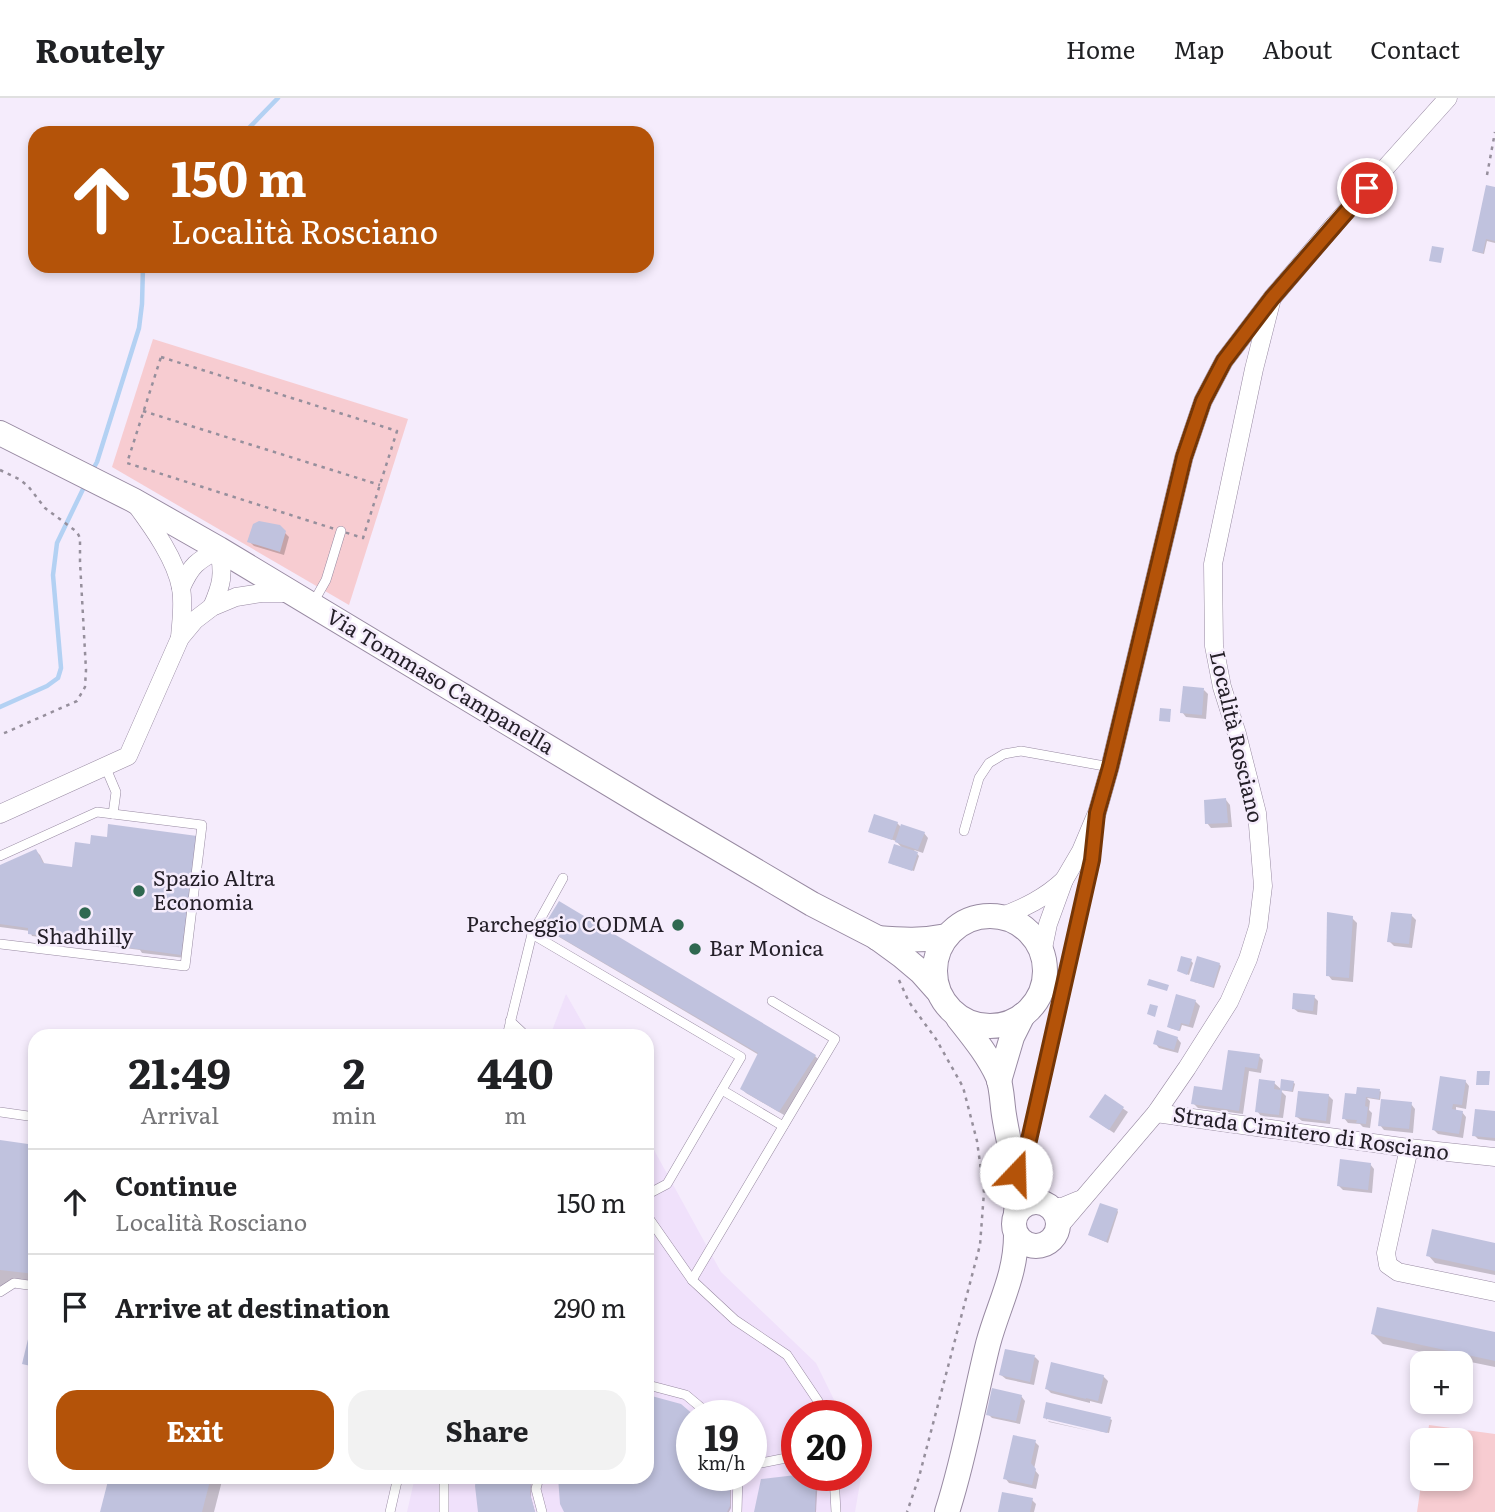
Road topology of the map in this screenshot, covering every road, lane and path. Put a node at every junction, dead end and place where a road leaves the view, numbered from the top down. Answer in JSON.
{"nodes":[{"id":1,"x":1448,"y":98,"type":"edge"},
{"id":2,"x":1495,"y":132,"type":"edge"},
{"id":3,"x":1487,"y":175,"type":"dead end"},
{"id":4,"x":1272,"y":298,"type":"junction"},
{"id":5,"x":143,"y":411,"type":"junction"},
{"id":6,"x":0,"y":433,"type":"edge"},
{"id":7,"x":0,"y":470,"type":"edge"},
{"id":8,"x":380,"y":485,"type":"junction"},
{"id":9,"x":133,"y":500,"type":"junction"},
{"id":10,"x":341,"y":531,"type":"junction"},
{"id":11,"x":219,"y":549,"type":"junction"},
{"id":12,"x":181,"y":588,"type":"junction"},
{"id":13,"x":301,"y":599,"type":"junction"},
{"id":14,"x":212,"y":607,"type":"junction"},
{"id":15,"x":180,"y":638,"type":"junction"},
{"id":16,"x":0,"y":735,"type":"edge"},
{"id":17,"x":105,"y":766,"type":"junction"},
{"id":18,"x":1110,"y":767,"type":"junction"},
{"id":19,"x":1097,"y":813,"type":"junction"},
{"id":20,"x":0,"y":814,"type":"edge"},
{"id":21,"x":113,"y":814,"type":"junction"},
{"id":22,"x":964,"y":831,"type":"dead end"},
{"id":23,"x":0,"y":856,"type":"edge"},
{"id":24,"x":563,"y":878,"type":"dead end"},
{"id":25,"x":1064,"y":880,"type":"junction"},
{"id":26,"x":1000,"y":917,"type":"junction"},
{"id":27,"x":532,"y":934,"type":"junction"},
{"id":28,"x":947,"y":936,"type":"junction"},
{"id":29,"x":876,"y":937,"type":"junction"},
{"id":30,"x":0,"y":944,"type":"edge"},
{"id":31,"x":1042,"y":953,"type":"junction"},
{"id":32,"x":898,"y":970,"type":"dead end"},
{"id":33,"x":937,"y":990,"type":"junction"},
{"id":34,"x":772,"y":1001,"type":"dead end"},
{"id":35,"x":1023,"y":1015,"type":"junction"},
{"id":36,"x":958,"y":1017,"type":"junction"},
{"id":37,"x":510,"y":1021,"type":"junction"},
{"id":38,"x":508,"y":1029,"type":"edge"},
{"id":39,"x":519,"y":1029,"type":"edge"},
{"id":40,"x":999,"y":1081,"type":"junction"},
{"id":41,"x":722,"y":1090,"type":"junction"},
{"id":42,"x":0,"y":1112,"type":"edge"},
{"id":43,"x":1156,"y":1113,"type":"junction"},
{"id":44,"x":28,"y":1115,"type":"edge"},
{"id":45,"x":783,"y":1126,"type":"junction"},
{"id":46,"x":1409,"y":1148,"type":"junction"},
{"id":47,"x":1495,"y":1157,"type":"edge"},
{"id":48,"x":1016,"y":1173,"type":"junction"},
{"id":49,"x":654,"y":1191,"type":"edge"},
{"id":50,"x":1036,"y":1221,"type":"junction"},
{"id":51,"x":654,"y":1225,"type":"edge"},
{"id":52,"x":692,"y":1279,"type":"junction"},
{"id":53,"x":28,"y":1285,"type":"edge"},
{"id":54,"x":0,"y":1292,"type":"edge"},
{"id":55,"x":1495,"y":1292,"type":"edge"},
{"id":56,"x":654,"y":1387,"type":"edge"},
{"id":57,"x":692,"y":1400,"type":"edge"},
{"id":58,"x":817,"y":1400,"type":"edge"},
{"id":59,"x":396,"y":1484,"type":"edge"},
{"id":60,"x":444,"y":1484,"type":"edge"},
{"id":61,"x":537,"y":1484,"type":"edge"},
{"id":62,"x":738,"y":1491,"type":"edge"},
{"id":63,"x":835,"y":1491,"type":"edge"},
{"id":64,"x":390,"y":1512,"type":"edge"},
{"id":65,"x":444,"y":1512,"type":"edge"},
{"id":66,"x":542,"y":1512,"type":"edge"},
{"id":67,"x":737,"y":1512,"type":"edge"},
{"id":68,"x":836,"y":1512,"type":"edge"},
{"id":69,"x":907,"y":1512,"type":"edge"},
{"id":70,"x":947,"y":1512,"type":"edge"}],
"edges":[{"from":1,"to":4,"type":"street","name":"Località Rosciano"},
{"from":2,"to":3,"type":"path"},
{"from":4,"to":18,"type":"street","name":"Località Rosciano"},
{"from":4,"to":43,"type":"street","name":"Località Rosciano"},
{"from":5,"to":8,"type":"path"},
{"from":5,"to":8,"type":"path"},
{"from":5,"to":10,"type":"path"},
{"from":6,"to":9,"type":"main road","name":"Via Tommaso Campanella"},
{"from":7,"to":16,"type":"path"},
{"from":8,"to":10,"type":"path"},
{"from":9,"to":11,"type":"main road","name":"Via Tommaso Campanella"},
{"from":9,"to":12,"type":"street"},
{"from":10,"to":13,"type":"lane"},
{"from":11,"to":12,"type":"street"},
{"from":11,"to":13,"type":"main road","name":"Via Tommaso Campanella"},
{"from":11,"to":14,"type":"street"},
{"from":12,"to":15,"type":"street"},
{"from":13,"to":14,"type":"street"},
{"from":13,"to":29,"type":"main road","name":"Via Tommaso Campanella"},
{"from":14,"to":15,"type":"street"},
{"from":15,"to":17,"type":"street"},
{"from":17,"to":20,"type":"street"},
{"from":17,"to":21,"type":"lane"},
{"from":18,"to":19,"type":"street","name":"Località Rosciano"},
{"from":18,"to":22,"type":"lane"},
{"from":19,"to":25,"type":"street","name":"Località Rosciano"},
{"from":19,"to":48,"type":"lane"},
{"from":21,"to":23,"type":"lane"},
{"from":21,"to":30,"type":"lane"},
{"from":24,"to":27,"type":"lane"},
{"from":25,"to":26,"type":"street","name":"Località Rosciano"},
{"from":25,"to":31,"type":"street","name":"Località Rosciano"},
{"from":26,"to":28,"type":"main road"},
{"from":26,"to":31,"type":"main road"},
{"from":27,"to":37,"type":"lane"},
{"from":27,"to":41,"type":"lane"},
{"from":28,"to":29,"type":"main road","name":"Via Tommaso Campanella"},
{"from":28,"to":33,"type":"main road"},
{"from":29,"to":33,"type":"main road","name":"Via Tommaso Campanella"},
{"from":31,"to":35,"type":"main road"},
{"from":32,"to":69,"type":"path"},
{"from":33,"to":36,"type":"main road"},
{"from":34,"to":45,"type":"lane"},
{"from":35,"to":36,"type":"main road"},
{"from":35,"to":40,"type":"main road"},
{"from":36,"to":40,"type":"main road"},
{"from":37,"to":38,"type":"lane"},
{"from":37,"to":39,"type":"lane"},
{"from":40,"to":48,"type":"main road"},
{"from":41,"to":45,"type":"lane"},
{"from":41,"to":49,"type":"lane"},
{"from":42,"to":44,"type":"lane"},
{"from":43,"to":46,"type":"street","name":"Strada Cimitero di Rosciano"},
{"from":43,"to":50,"type":"street","name":"Strada Cimitero di Rosciano"},
{"from":45,"to":52,"type":"lane"},
{"from":46,"to":47,"type":"street","name":"Strada Cimitero di Rosciano"},
{"from":46,"to":55,"type":"street"},
{"from":48,"to":50,"type":"main road"},
{"from":50,"to":70,"type":"main road"},
{"from":51,"to":52,"type":"lane"},
{"from":52,"to":58,"type":"lane"},
{"from":53,"to":54,"type":"lane"},
{"from":56,"to":57,"type":"lane"},
{"from":59,"to":64,"type":"lane"},
{"from":60,"to":65,"type":"lane"},
{"from":61,"to":66,"type":"lane"},
{"from":62,"to":67,"type":"lane"},
{"from":63,"to":68,"type":"lane"}]}
